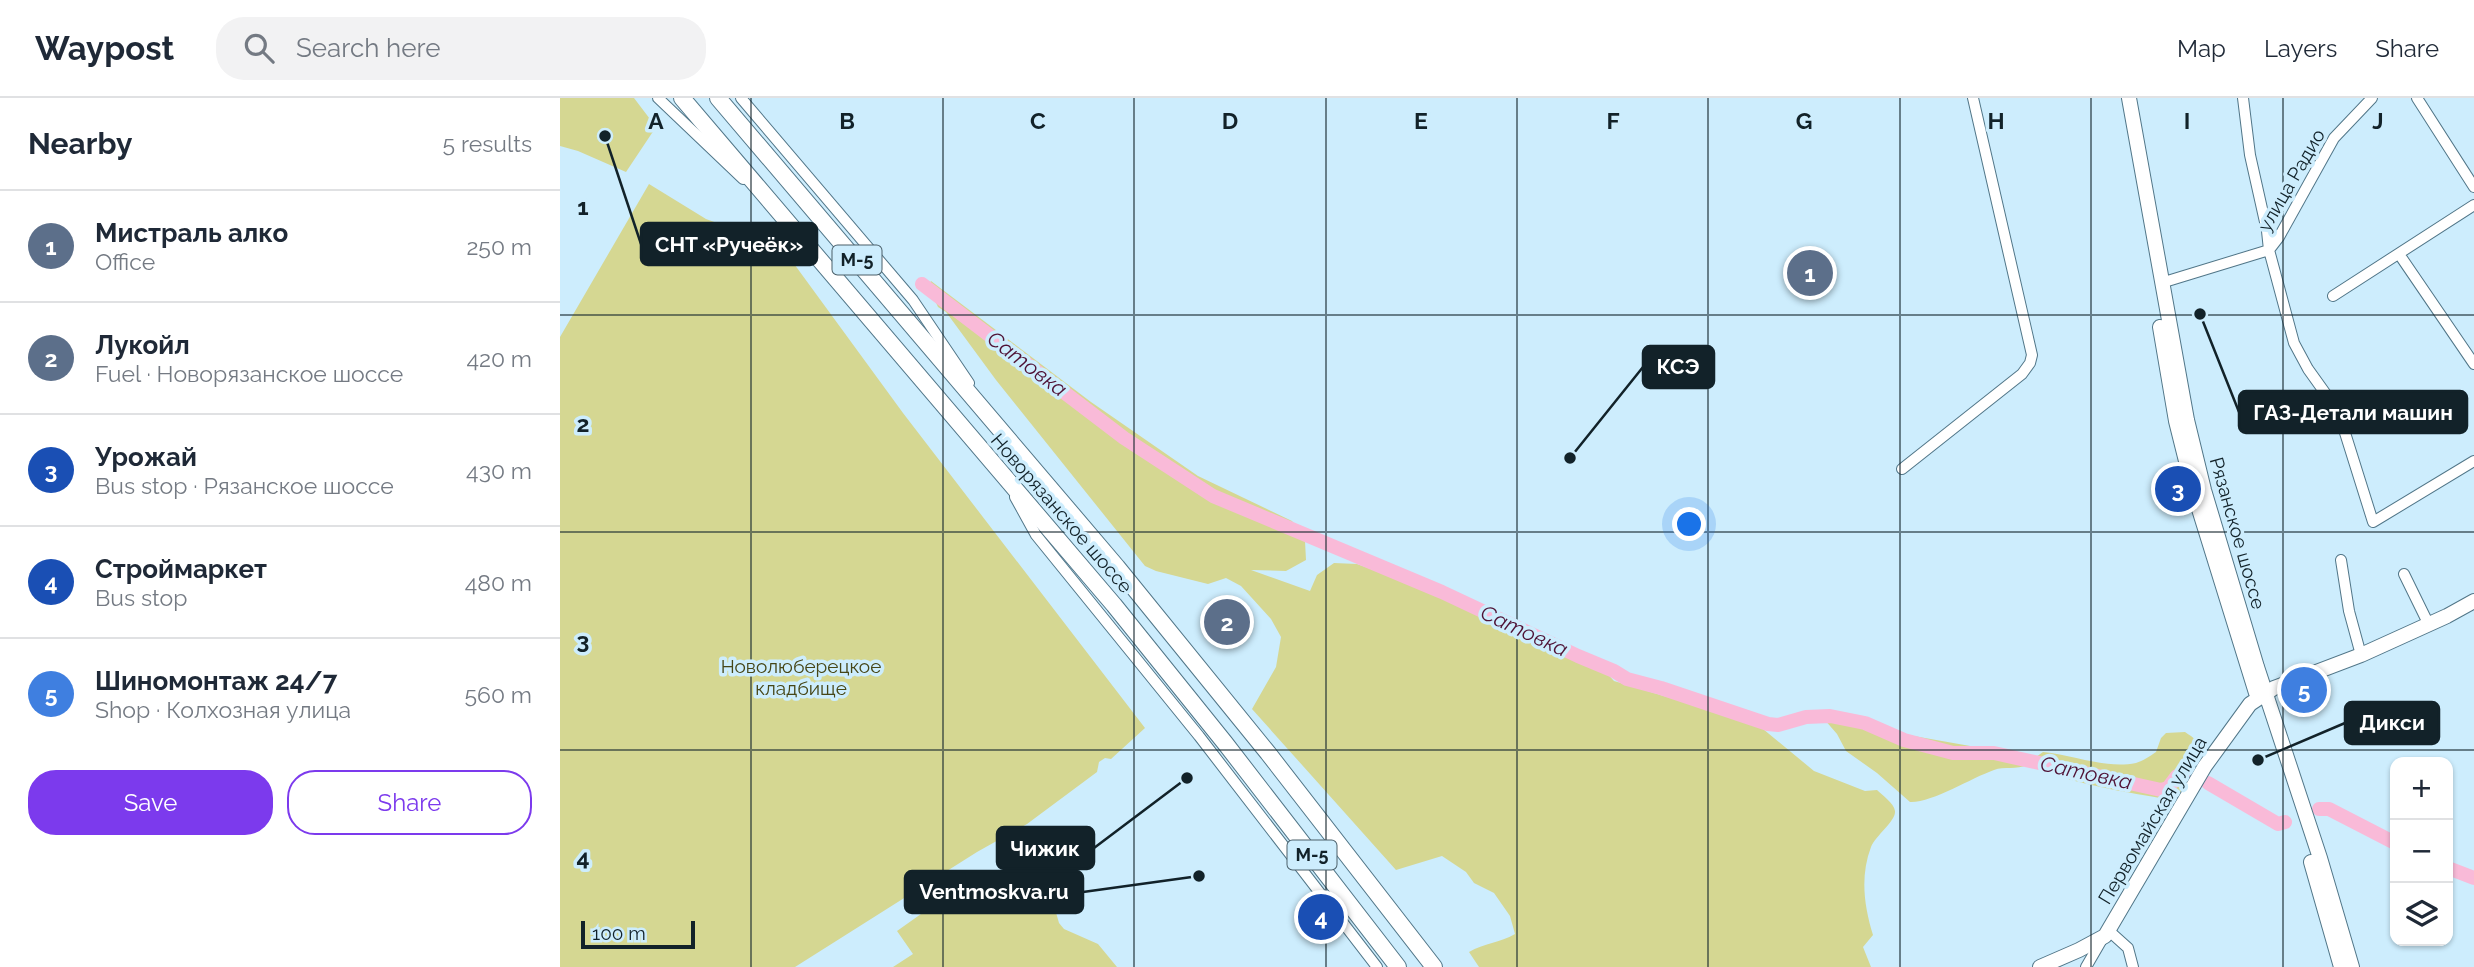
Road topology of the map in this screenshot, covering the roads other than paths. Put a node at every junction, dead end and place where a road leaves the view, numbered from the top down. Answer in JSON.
{"nodes":[{"id":1,"x":657,"y":98,"type":"edge"},
{"id":2,"x":682,"y":98,"type":"edge"},
{"id":3,"x":718,"y":98,"type":"edge"},
{"id":4,"x":741,"y":98,"type":"edge"},
{"id":5,"x":1973,"y":98,"type":"edge"},
{"id":6,"x":2120,"y":98,"type":"edge"},
{"id":7,"x":2129,"y":98,"type":"edge"},
{"id":8,"x":2243,"y":98,"type":"edge"},
{"id":9,"x":2372,"y":98,"type":"edge"},
{"id":10,"x":2417,"y":98,"type":"edge"},
{"id":11,"x":2474,"y":187,"type":"edge"},
{"id":12,"x":2474,"y":205,"type":"edge"},
{"id":13,"x":783,"y":217,"type":"junction"},
{"id":14,"x":2269,"y":250,"type":"junction"},
{"id":15,"x":2399,"y":254,"type":"junction"},
{"id":16,"x":2161,"y":283,"type":"junction"},
{"id":17,"x":2333,"y":296,"type":"dead end"},
{"id":18,"x":2474,"y":364,"type":"edge"},
{"id":19,"x":996,"y":423,"type":"junction"},
{"id":20,"x":2474,"y":461,"type":"edge"},
{"id":21,"x":1902,"y":469,"type":"dead end"},
{"id":22,"x":1005,"y":480,"type":"junction"},
{"id":23,"x":2341,"y":560,"type":"dead end"},
{"id":24,"x":2404,"y":574,"type":"dead end"},
{"id":25,"x":2474,"y":601,"type":"edge"},
{"id":26,"x":2429,"y":625,"type":"junction"},
{"id":27,"x":2361,"y":655,"type":"junction"},
{"id":28,"x":2262,"y":695,"type":"junction"},
{"id":29,"x":2106,"y":933,"type":"junction"},
{"id":30,"x":1377,"y":967,"type":"edge"},
{"id":31,"x":1398,"y":967,"type":"edge"},
{"id":32,"x":1434,"y":967,"type":"edge"},
{"id":33,"x":2040,"y":967,"type":"edge"},
{"id":34,"x":2086,"y":967,"type":"edge"},
{"id":35,"x":2133,"y":967,"type":"edge"},
{"id":36,"x":2341,"y":967,"type":"edge"},
{"id":37,"x":2352,"y":967,"type":"edge"}],
"edges":[{"from":1,"to":13,"type":"street"},
{"from":2,"to":13,"type":"highway","name":"Новорязанское шоссе","number":"М-5"},
{"from":3,"to":19,"type":"highway","name":"Новорязанское шоссе","number":"М-5"},
{"from":4,"to":19,"type":"street"},
{"from":5,"to":21,"type":"street"},
{"from":6,"to":28,"type":"main road","name":"Рязанское шоссе"},
{"from":7,"to":16,"type":"main road","name":"Рязанское шоссе"},
{"from":8,"to":14,"type":"street"},
{"from":9,"to":14,"type":"street","name":"улица Радио"},
{"from":10,"to":11,"type":"street"},
{"from":12,"to":15,"type":"street"},
{"from":13,"to":22,"type":"highway","name":"Новорязанское шоссе","number":"М-5"},
{"from":14,"to":16,"type":"street"},
{"from":14,"to":20,"type":"street"},
{"from":15,"to":17,"type":"street"},
{"from":15,"to":18,"type":"street"},
{"from":16,"to":28,"type":"main road","name":"Рязанское шоссе"},
{"from":19,"to":32,"type":"highway","name":"Новорязанское шоссе","number":"М-5"},
{"from":22,"to":30,"type":"street"},
{"from":22,"to":31,"type":"highway","name":"Новорязанское шоссе","number":"М-5"},
{"from":23,"to":27,"type":"street"},
{"from":24,"to":26,"type":"street"},
{"from":25,"to":26,"type":"main road"},
{"from":26,"to":27,"type":"main road"},
{"from":27,"to":28,"type":"main road"},
{"from":28,"to":29,"type":"main road","name":"Первомайская улица"},
{"from":28,"to":36,"type":"main road","name":"Рязанское шоссе"},
{"from":28,"to":37,"type":"main road","name":"Рязанское шоссе"},
{"from":29,"to":33,"type":"main road"},
{"from":29,"to":34,"type":"street","name":"Первомайская улица"},
{"from":29,"to":35,"type":"street"}]}
